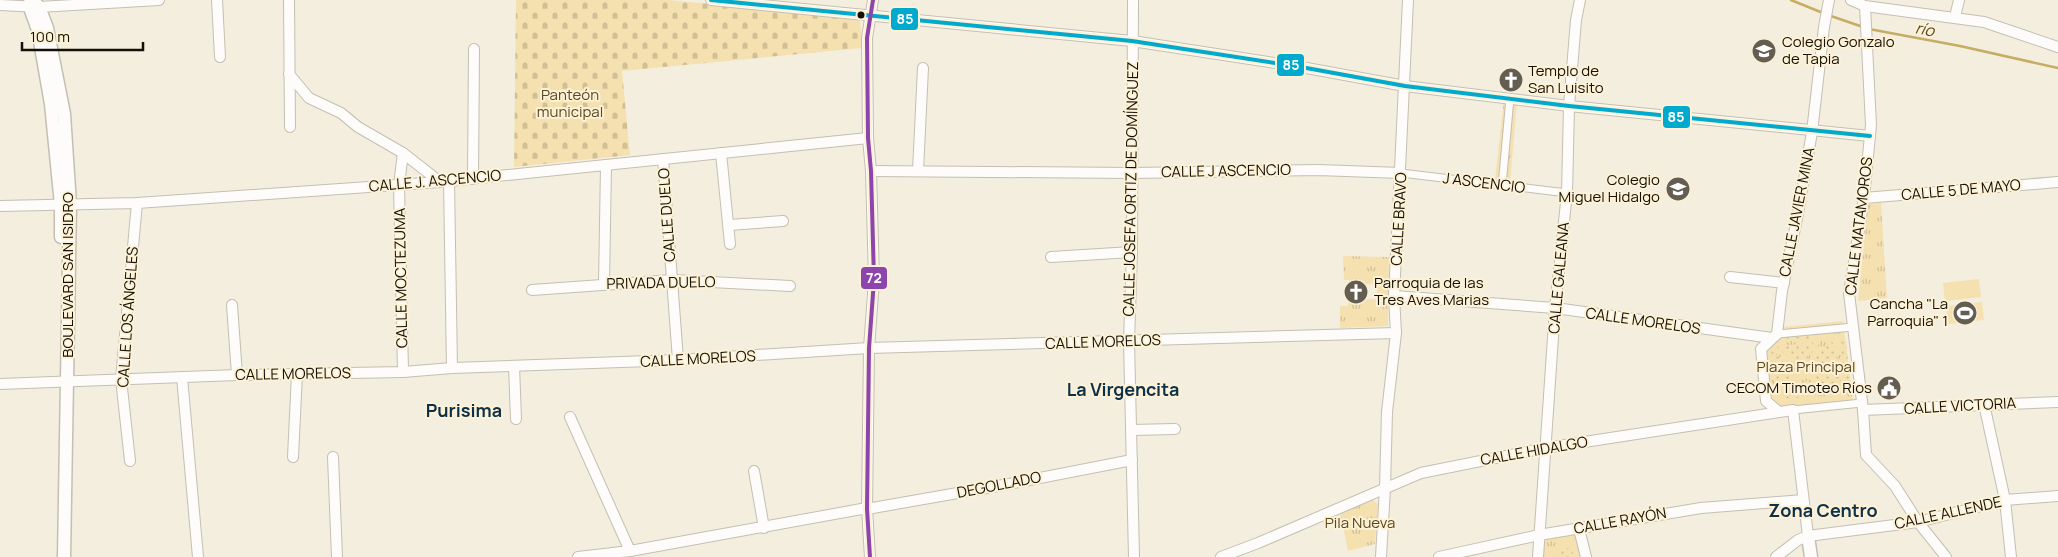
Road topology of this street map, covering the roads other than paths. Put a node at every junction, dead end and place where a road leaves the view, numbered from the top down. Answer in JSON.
{"nodes":[{"id":1,"x":141,"y":0,"type":"edge"},
{"id":2,"x":159,"y":0,"type":"edge"},
{"id":3,"x":217,"y":0,"type":"edge"},
{"id":4,"x":289,"y":0,"type":"edge"},
{"id":5,"x":711,"y":0,"type":"edge"},
{"id":6,"x":873,"y":0,"type":"edge"},
{"id":7,"x":1133,"y":0,"type":"edge"},
{"id":8,"x":1408,"y":0,"type":"edge"},
{"id":9,"x":1580,"y":0,"type":"edge"},
{"id":10,"x":1851,"y":0,"type":"edge"},
{"id":11,"x":1959,"y":0,"type":"edge"},
{"id":12,"x":730,"y":1,"type":"edge"},
{"id":13,"x":1828,"y":2,"type":"edge"},
{"id":14,"x":33,"y":3,"type":"edge"},
{"id":15,"x":0,"y":5,"type":"edge"},
{"id":16,"x":1866,"y":11,"type":"junction"},
{"id":17,"x":869,"y":16,"type":"junction"},
{"id":18,"x":1955,"y":17,"type":"junction"},
{"id":19,"x":1132,"y":41,"type":"junction"},
{"id":20,"x":2058,"y":47,"type":"edge"},
{"id":21,"x":474,"y":49,"type":"dead end"},
{"id":22,"x":220,"y":57,"type":"dead end"},
{"id":23,"x":923,"y":68,"type":"dead end"},
{"id":24,"x":288,"y":74,"type":"junction"},
{"id":25,"x":1405,"y":86,"type":"junction"},
{"id":26,"x":1510,"y":98,"type":"junction"},
{"id":27,"x":1569,"y":106,"type":"junction"},
{"id":28,"x":290,"y":127,"type":"dead end"},
{"id":29,"x":1812,"y":132,"type":"junction"},
{"id":30,"x":1870,"y":136,"type":"junction"},
{"id":31,"x":868,"y":138,"type":"junction"},
{"id":32,"x":403,"y":153,"type":"junction"},
{"id":33,"x":722,"y":153,"type":"junction"},
{"id":34,"x":664,"y":159,"type":"junction"},
{"id":35,"x":606,"y":165,"type":"junction"},
{"id":36,"x":871,"y":171,"type":"junction"},
{"id":37,"x":918,"y":171,"type":"junction"},
{"id":38,"x":1132,"y":173,"type":"junction"},
{"id":39,"x":1401,"y":174,"type":"junction"},
{"id":40,"x":473,"y":179,"type":"junction"},
{"id":41,"x":444,"y":182,"type":"junction"},
{"id":42,"x":2058,"y":182,"type":"edge"},
{"id":43,"x":399,"y":184,"type":"junction"},
{"id":44,"x":1502,"y":186,"type":"junction"},
{"id":45,"x":1567,"y":192,"type":"junction"},
{"id":46,"x":1864,"y":198,"type":"junction"},
{"id":47,"x":136,"y":203,"type":"junction"},
{"id":48,"x":66,"y":204,"type":"junction"},
{"id":49,"x":0,"y":206,"type":"edge"},
{"id":50,"x":782,"y":222,"type":"dead end"},
{"id":51,"x":729,"y":225,"type":"junction"},
{"id":52,"x":730,"y":244,"type":"dead end"},
{"id":53,"x":1132,"y":252,"type":"junction"},
{"id":54,"x":1051,"y":257,"type":"dead end"},
{"id":55,"x":1730,"y":277,"type":"dead end"},
{"id":56,"x":672,"y":280,"type":"junction"},
{"id":57,"x":1784,"y":283,"type":"junction"},
{"id":58,"x":604,"y":284,"type":"junction"},
{"id":59,"x":790,"y":286,"type":"dead end"},
{"id":60,"x":532,"y":290,"type":"dead end"},
{"id":61,"x":1394,"y":296,"type":"junction"},
{"id":62,"x":232,"y":305,"type":"dead end"},
{"id":63,"x":1556,"y":308,"type":"junction"},
{"id":64,"x":1853,"y":327,"type":"junction"},
{"id":65,"x":1396,"y":333,"type":"junction"},
{"id":66,"x":1774,"y":336,"type":"junction"},
{"id":67,"x":1130,"y":341,"type":"junction"},
{"id":68,"x":869,"y":348,"type":"junction"},
{"id":69,"x":678,"y":360,"type":"junction"},
{"id":70,"x":514,"y":366,"type":"junction"},
{"id":71,"x":452,"y":368,"type":"junction"},
{"id":72,"x":403,"y":372,"type":"junction"},
{"id":73,"x":297,"y":374,"type":"junction"},
{"id":74,"x":237,"y":375,"type":"junction"},
{"id":75,"x":182,"y":377,"type":"junction"},
{"id":76,"x":121,"y":380,"type":"junction"},
{"id":77,"x":64,"y":382,"type":"junction"},
{"id":78,"x":0,"y":384,"type":"edge"},
{"id":79,"x":2058,"y":402,"type":"edge"},
{"id":80,"x":1984,"y":404,"type":"junction"},
{"id":81,"x":1862,"y":407,"type":"junction"},
{"id":82,"x":1793,"y":410,"type":"junction"},
{"id":83,"x":1779,"y":412,"type":"junction"},
{"id":84,"x":516,"y":418,"type":"dead end"},
{"id":85,"x":570,"y":418,"type":"dead end"},
{"id":86,"x":1175,"y":429,"type":"dead end"},
{"id":87,"x":1131,"y":430,"type":"junction"},
{"id":88,"x":1545,"y":448,"type":"junction"},
{"id":89,"x":293,"y":457,"type":"dead end"},
{"id":90,"x":333,"y":457,"type":"dead end"},
{"id":91,"x":130,"y":460,"type":"dead end"},
{"id":92,"x":1132,"y":460,"type":"junction"},
{"id":93,"x":754,"y":471,"type":"dead end"},
{"id":94,"x":1385,"y":488,"type":"junction"},
{"id":95,"x":2058,"y":496,"type":"edge"},
{"id":96,"x":1804,"y":500,"type":"junction"},
{"id":97,"x":2005,"y":500,"type":"junction"},
{"id":98,"x":63,"y":506,"type":"junction"},
{"id":99,"x":867,"y":508,"type":"junction"},
{"id":100,"x":1918,"y":522,"type":"junction"},
{"id":101,"x":764,"y":528,"type":"junction"},
{"id":102,"x":1579,"y":528,"type":"junction"},
{"id":103,"x":1540,"y":535,"type":"junction"},
{"id":104,"x":1808,"y":536,"type":"junction"},
{"id":105,"x":630,"y":551,"type":"junction"},
{"id":106,"x":58,"y":557,"type":"edge"},
{"id":107,"x":64,"y":557,"type":"edge"},
{"id":108,"x":198,"y":557,"type":"edge"},
{"id":109,"x":337,"y":557,"type":"edge"},
{"id":110,"x":579,"y":557,"type":"edge"},
{"id":111,"x":870,"y":557,"type":"edge"},
{"id":112,"x":1134,"y":557,"type":"edge"},
{"id":113,"x":1221,"y":557,"type":"edge"},
{"id":114,"x":1381,"y":557,"type":"edge"},
{"id":115,"x":1439,"y":557,"type":"edge"},
{"id":116,"x":1538,"y":557,"type":"edge"},
{"id":117,"x":1586,"y":557,"type":"edge"},
{"id":118,"x":1776,"y":557,"type":"edge"},
{"id":119,"x":1811,"y":557,"type":"edge"},
{"id":120,"x":1946,"y":557,"type":"edge"},
{"id":121,"x":2011,"y":557,"type":"edge"}],
"edges":[{"from":1,"to":2,"type":"street"},
{"from":1,"to":14,"type":"street"},
{"from":3,"to":22,"type":"street"},
{"from":4,"to":24,"type":"street"},
{"from":5,"to":12,"type":"street"},
{"from":6,"to":17,"type":"street"},
{"from":7,"to":19,"type":"street","name":"CALLE JOSEFA ORTIZ DE DOMÍNGUEZ"},
{"from":8,"to":25,"type":"street","name":"CALLE BRAVO"},
{"from":9,"to":27,"type":"street","name":"CALLE GALEANA"},
{"from":10,"to":16,"type":"street"},
{"from":11,"to":18,"type":"street"},
{"from":12,"to":17,"type":"street"},
{"from":13,"to":29,"type":"street","name":"CALLE JAVIER MINA"},
{"from":14,"to":15,"type":"street"},
{"from":14,"to":48,"type":"street","name":"BOULEVARD SAN ISIDRO"},
{"from":16,"to":18,"type":"street"},
{"from":16,"to":30,"type":"street","name":"CALLE MATAMOROS"},
{"from":17,"to":19,"type":"street"},
{"from":17,"to":31,"type":"street"},
{"from":18,"to":20,"type":"street"},
{"from":19,"to":25,"type":"street"},
{"from":19,"to":38,"type":"street","name":"CALLE JOSEFA ORTIZ DE DOMÍNGUEZ"},
{"from":21,"to":40,"type":"street"},
{"from":23,"to":37,"type":"street"},
{"from":24,"to":28,"type":"street"},
{"from":24,"to":32,"type":"street"},
{"from":25,"to":26,"type":"street"},
{"from":25,"to":39,"type":"street","name":"CALLE BRAVO"},
{"from":26,"to":27,"type":"street"},
{"from":26,"to":44,"type":"street"},
{"from":27,"to":29,"type":"street"},
{"from":27,"to":45,"type":"street","name":"CALLE GALEANA"},
{"from":29,"to":30,"type":"street"},
{"from":29,"to":57,"type":"street","name":"CALLE JAVIER MINA"},
{"from":30,"to":46,"type":"street","name":"CALLE MATAMOROS"},
{"from":31,"to":33,"type":"street","name":"CALLE J. ASCENCIO"},
{"from":31,"to":36,"type":"street"},
{"from":32,"to":41,"type":"street"},
{"from":32,"to":43,"type":"street","name":"CALLE MOCTEZUMA"},
{"from":33,"to":34,"type":"street","name":"CALLE J. ASCENCIO"},
{"from":33,"to":51,"type":"street"},
{"from":34,"to":35,"type":"street","name":"CALLE J. ASCENCIO"},
{"from":34,"to":56,"type":"street","name":"CALLE DUELO"},
{"from":35,"to":40,"type":"street","name":"CALLE J. ASCENCIO"},
{"from":35,"to":58,"type":"street"},
{"from":36,"to":37,"type":"street","name":"CALLE J ASCENCIO"},
{"from":36,"to":68,"type":"street"},
{"from":37,"to":38,"type":"street","name":"CALLE J ASCENCIO"},
{"from":38,"to":39,"type":"street","name":"CALLE J ASCENCIO"},
{"from":38,"to":53,"type":"street","name":"CALLE JOSEFA ORTIZ DE DOMÍNGUEZ"},
{"from":39,"to":44,"type":"street","name":"J ASCENCIO"},
{"from":39,"to":61,"type":"street","name":"CALLE BRAVO"},
{"from":40,"to":41,"type":"street","name":"CALLE J. ASCENCIO"},
{"from":41,"to":43,"type":"street","name":"CALLE J. ASCENCIO"},
{"from":41,"to":71,"type":"street"},
{"from":42,"to":46,"type":"street","name":"CALLE 5 DE MAYO"},
{"from":43,"to":47,"type":"street","name":"CALLE J. ASCENCIO"},
{"from":43,"to":72,"type":"street","name":"CALLE MOCTEZUMA"},
{"from":44,"to":45,"type":"street","name":"J ASCENCIO"},
{"from":45,"to":63,"type":"street","name":"CALLE GALEANA"},
{"from":46,"to":64,"type":"street","name":"CALLE MATAMOROS"},
{"from":47,"to":48,"type":"street","name":"CALLE J. ASCENCIO"},
{"from":47,"to":76,"type":"street","name":"CALLE LOS ÁNGELES"},
{"from":48,"to":49,"type":"street","name":"CALLE J. ASCENCIO"},
{"from":48,"to":77,"type":"street","name":"BOULEVARD SAN ISIDRO"},
{"from":50,"to":51,"type":"street"},
{"from":51,"to":52,"type":"street"},
{"from":53,"to":54,"type":"street"},
{"from":53,"to":67,"type":"street","name":"CALLE JOSEFA ORTIZ DE DOMÍNGUEZ"},
{"from":55,"to":57,"type":"street"},
{"from":56,"to":58,"type":"street","name":"PRIVADA DUELO"},
{"from":56,"to":59,"type":"street","name":"PRIVADA DUELO"},
{"from":56,"to":69,"type":"street","name":"CALLE DUELO"},
{"from":57,"to":66,"type":"street","name":"CALLE JAVIER MINA"},
{"from":58,"to":60,"type":"street","name":"PRIVADA DUELO"},
{"from":61,"to":63,"type":"street","name":"CALLE MORELOS"},
{"from":61,"to":65,"type":"street","name":"CALLE BRAVO"},
{"from":62,"to":74,"type":"street"},
{"from":63,"to":66,"type":"street","name":"CALLE MORELOS"},
{"from":63,"to":88,"type":"street","name":"CALLE GALEANA"},
{"from":64,"to":66,"type":"street"},
{"from":64,"to":81,"type":"street","name":"CALLE MATAMOROS"},
{"from":65,"to":67,"type":"street","name":"CALLE MORELOS"},
{"from":65,"to":94,"type":"street","name":"CALLE BRAVO"},
{"from":66,"to":83,"type":"street","name":"CALLE JAVIER MINA"},
{"from":67,"to":68,"type":"street","name":"CALLE MORELOS"},
{"from":67,"to":87,"type":"street","name":"CALLE JOSEFA ORTIZ DE DOMÍNGUEZ"},
{"from":68,"to":69,"type":"street","name":"CALLE MORELOS"},
{"from":68,"to":99,"type":"street"},
{"from":69,"to":70,"type":"street","name":"CALLE MORELOS"},
{"from":70,"to":71,"type":"street","name":"CALLE MORELOS"},
{"from":70,"to":84,"type":"street"},
{"from":71,"to":72,"type":"street","name":"CALLE MORELOS"},
{"from":72,"to":73,"type":"street","name":"CALLE MORELOS"},
{"from":73,"to":74,"type":"street","name":"CALLE MORELOS"},
{"from":73,"to":89,"type":"street"},
{"from":74,"to":75,"type":"street","name":"CALLE MORELOS"},
{"from":75,"to":76,"type":"street","name":"CALLE MORELOS"},
{"from":75,"to":108,"type":"street"},
{"from":76,"to":77,"type":"street","name":"CALLE MORELOS"},
{"from":76,"to":91,"type":"street","name":"CALLE LOS ÁNGELES"},
{"from":77,"to":78,"type":"street","name":"CALLE MORELOS"},
{"from":77,"to":98,"type":"street","name":"BOULEVARD SAN ISIDRO"},
{"from":79,"to":80,"type":"street","name":"CALLE VICTORIA"},
{"from":80,"to":81,"type":"street","name":"CALLE VICTORIA"},
{"from":80,"to":97,"type":"street"},
{"from":81,"to":82,"type":"street","name":"CALLE HIDALGO"},
{"from":81,"to":100,"type":"street","name":"CALLE MATAMOROS"},
{"from":82,"to":83,"type":"street","name":"CALLE HIDALGO"},
{"from":82,"to":96,"type":"street"},
{"from":83,"to":88,"type":"street","name":"CALLE HIDALGO"},
{"from":85,"to":105,"type":"street"},
{"from":86,"to":87,"type":"street"},
{"from":87,"to":92,"type":"street","name":"CALLE JOSEFA ORTIZ DE DOMÍNGUEZ"},
{"from":88,"to":94,"type":"street","name":"CALLE HIDALGO"},
{"from":88,"to":103,"type":"street","name":"CALLE GALEANA"},
{"from":90,"to":109,"type":"street"},
{"from":92,"to":99,"type":"street","name":"DEGOLLADO"},
{"from":92,"to":112,"type":"street","name":"CALLE JOSEFA ORTIZ DE DOMÍNGUEZ"},
{"from":93,"to":101,"type":"street"},
{"from":94,"to":113,"type":"street","name":"CALLE HIDALGO"},
{"from":94,"to":114,"type":"street","name":"CALLE BRAVO"},
{"from":95,"to":97,"type":"street","name":"CALLE ALLENDE"},
{"from":96,"to":102,"type":"street","name":"CALLE RAYÓN"},
{"from":96,"to":104,"type":"street"},
{"from":97,"to":100,"type":"street","name":"CALLE ALLENDE"},
{"from":97,"to":121,"type":"street"},
{"from":98,"to":106,"type":"street","name":"BOULEVARD SAN ISIDRO"},
{"from":98,"to":107,"type":"street","name":"BOULEVARD SAN ISIDRO"},
{"from":99,"to":101,"type":"street","name":"DEGOLLADO"},
{"from":99,"to":111,"type":"street"},
{"from":100,"to":104,"type":"street","name":"CALLE ALLENDE"},
{"from":100,"to":120,"type":"street","name":"CALLE MATAMOROS"},
{"from":101,"to":105,"type":"street","name":"DEGOLLADO"},
{"from":102,"to":103,"type":"street","name":"CALLE RAYÓN"},
{"from":102,"to":117,"type":"street"},
{"from":103,"to":115,"type":"street","name":"CALLE RAYÓN"},
{"from":103,"to":116,"type":"street","name":"CALLE GALEANA"},
{"from":104,"to":118,"type":"street"},
{"from":104,"to":119,"type":"street"},
{"from":105,"to":110,"type":"street","name":"DEGOLLADO"}]}
